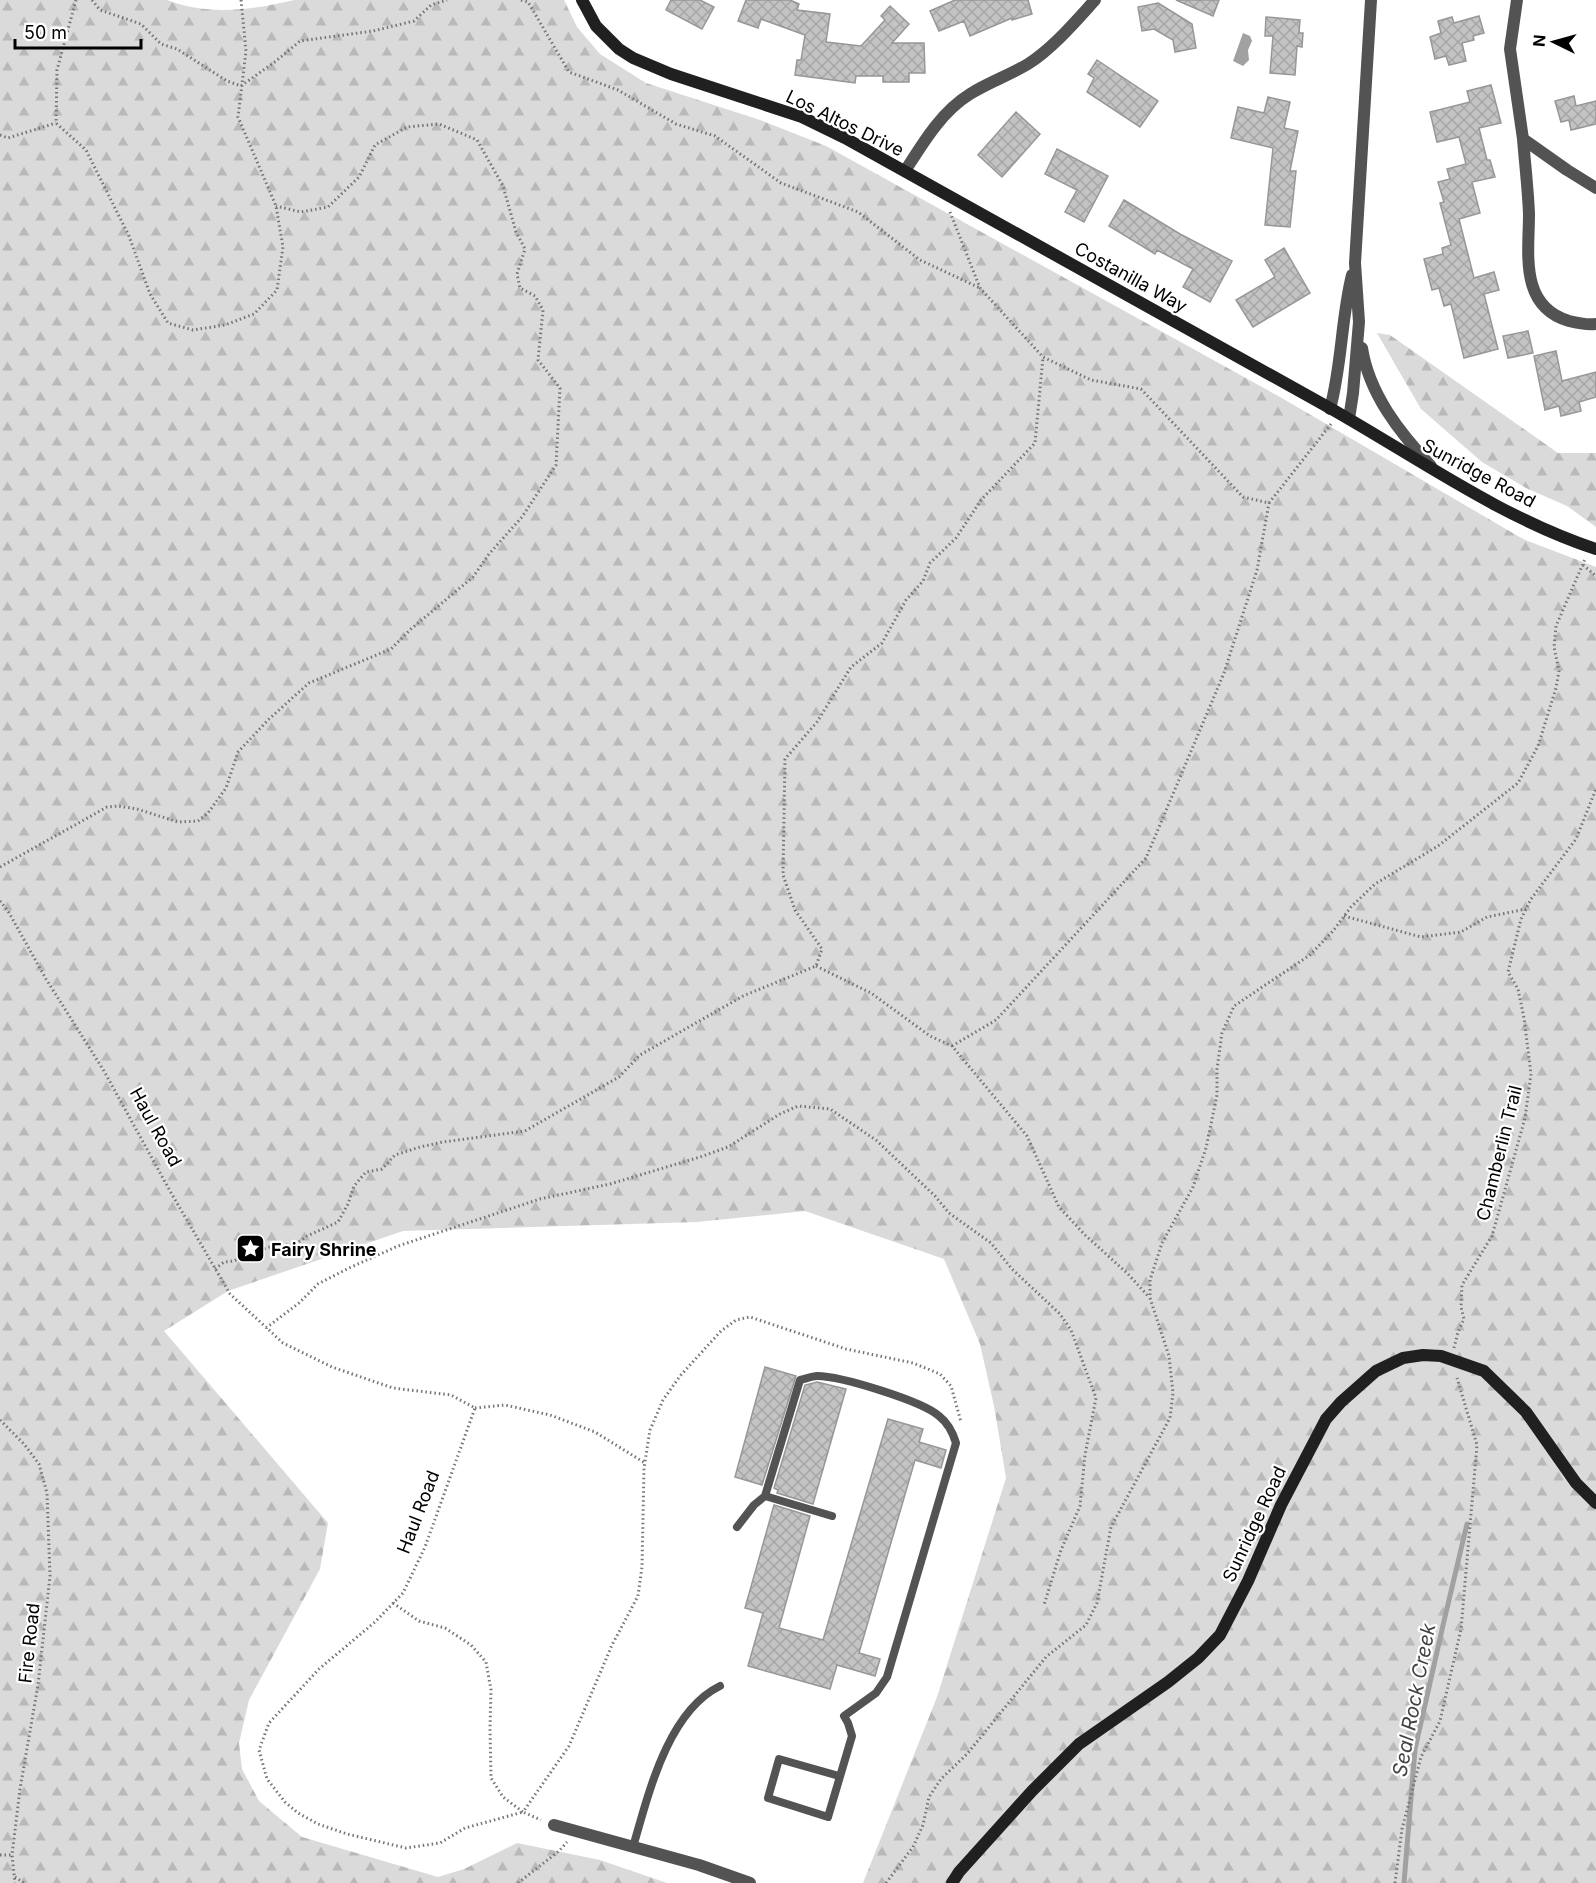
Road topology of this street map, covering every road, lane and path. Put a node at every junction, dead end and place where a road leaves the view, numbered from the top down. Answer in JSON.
{"nodes":[{"id":1,"x":76,"y":0,"type":"edge"},
{"id":2,"x":92,"y":0,"type":"edge"},
{"id":3,"x":241,"y":0,"type":"edge"},
{"id":4,"x":447,"y":0,"type":"edge"},
{"id":5,"x":521,"y":0,"type":"edge"},
{"id":6,"x":582,"y":0,"type":"edge"},
{"id":7,"x":1095,"y":0,"type":"edge"},
{"id":8,"x":1371,"y":0,"type":"edge"},
{"id":9,"x":1517,"y":0,"type":"edge"},
{"id":10,"x":241,"y":86,"type":"junction"},
{"id":11,"x":56,"y":123,"type":"junction"},
{"id":12,"x":0,"y":135,"type":"edge"},
{"id":13,"x":1524,"y":139,"type":"junction"},
{"id":14,"x":905,"y":171,"type":"junction"},
{"id":15,"x":1596,"y":188,"type":"edge"},
{"id":16,"x":943,"y":192,"type":"junction"},
{"id":17,"x":276,"y":206,"type":"junction"},
{"id":18,"x":1355,"y":263,"type":"junction"},
{"id":19,"x":980,"y":288,"type":"junction"},
{"id":20,"x":1359,"y":322,"type":"junction"},
{"id":21,"x":1596,"y":324,"type":"edge"},
{"id":22,"x":1043,"y":357,"type":"junction"},
{"id":23,"x":1339,"y":414,"type":"junction"},
{"id":24,"x":1438,"y":473,"type":"junction"},
{"id":25,"x":1269,"y":503,"type":"junction"},
{"id":26,"x":1593,"y":548,"type":"edge"},
{"id":27,"x":1583,"y":565,"type":"junction"},
{"id":28,"x":1596,"y":576,"type":"edge"},
{"id":29,"x":1596,"y":789,"type":"edge"},
{"id":30,"x":0,"y":867,"type":"edge"},
{"id":31,"x":0,"y":901,"type":"edge"},
{"id":32,"x":1526,"y":909,"type":"junction"},
{"id":33,"x":1344,"y":916,"type":"junction"},
{"id":34,"x":816,"y":966,"type":"junction"},
{"id":35,"x":952,"y":1046,"type":"junction"},
{"id":36,"x":215,"y":1269,"type":"junction"},
{"id":37,"x":1150,"y":1298,"type":"junction"},
{"id":38,"x":266,"y":1328,"type":"junction"},
{"id":39,"x":1452,"y":1359,"type":"junction"},
{"id":40,"x":475,"y":1408,"type":"junction"},
{"id":41,"x":0,"y":1420,"type":"edge"},
{"id":42,"x":956,"y":1443,"type":"junction"},
{"id":43,"x":645,"y":1463,"type":"junction"},
{"id":44,"x":765,"y":1496,"type":"junction"},
{"id":45,"x":1596,"y":1503,"type":"edge"},
{"id":46,"x":831,"y":1516,"type":"dead end"},
{"id":47,"x":737,"y":1527,"type":"dead end"},
{"id":48,"x":393,"y":1603,"type":"junction"},
{"id":49,"x":1044,"y":1605,"type":"dead end"},
{"id":50,"x":720,"y":1686,"type":"dead end"},
{"id":51,"x":839,"y":1776,"type":"junction"},
{"id":52,"x":523,"y":1812,"type":"junction"},
{"id":53,"x":554,"y":1825,"type":"joint"},
{"id":54,"x":576,"y":1832,"type":"junction"},
{"id":55,"x":633,"y":1847,"type":"junction"},
{"id":56,"x":0,"y":1855,"type":"edge"},
{"id":57,"x":12,"y":1855,"type":"junction"},
{"id":58,"x":14,"y":1876,"type":"junction"},
{"id":59,"x":15,"y":1883,"type":"edge"},
{"id":60,"x":24,"y":1883,"type":"edge"},
{"id":61,"x":518,"y":1883,"type":"edge"},
{"id":62,"x":750,"y":1883,"type":"edge"},
{"id":63,"x":886,"y":1883,"type":"edge"},
{"id":64,"x":952,"y":1883,"type":"edge"},
{"id":65,"x":1395,"y":1883,"type":"edge"}],
"edges":[{"from":1,"to":11,"type":"path"},
{"from":2,"to":10,"type":"path"},
{"from":3,"to":10,"type":"path"},
{"from":4,"to":10,"type":"path"},
{"from":5,"to":19,"type":"path"},
{"from":6,"to":14,"type":"street","name":"Los Altos Drive"},
{"from":7,"to":14,"type":"street","name":"Los Altos Drive"},
{"from":8,"to":18,"type":"street"},
{"from":9,"to":13,"type":"street"},
{"from":10,"to":17,"type":"path"},
{"from":11,"to":12,"type":"path"},
{"from":11,"to":17,"type":"path"},
{"from":13,"to":15,"type":"street"},
{"from":13,"to":21,"type":"street"},
{"from":14,"to":16,"type":"street","name":"Costanilla Way"},
{"from":16,"to":19,"type":"path"},
{"from":16,"to":23,"type":"street","name":"Costanilla Way"},
{"from":17,"to":30,"type":"path"},
{"from":18,"to":20,"type":"street"},
{"from":18,"to":23,"type":"street"},
{"from":19,"to":22,"type":"path"},
{"from":20,"to":23,"type":"street"},
{"from":20,"to":24,"type":"street"},
{"from":22,"to":25,"type":"path"},
{"from":22,"to":34,"type":"path"},
{"from":23,"to":24,"type":"street","name":"Sunridge Road"},
{"from":23,"to":25,"type":"path"},
{"from":24,"to":26,"type":"street","name":"Sunridge Road"},
{"from":25,"to":35,"type":"path"},
{"from":26,"to":27,"type":"path"},
{"from":27,"to":28,"type":"path"},
{"from":27,"to":33,"type":"path"},
{"from":29,"to":32,"type":"path","name":"Chamberlin Trail"},
{"from":31,"to":36,"type":"path","name":"Haul Road"},
{"from":32,"to":33,"type":"path"},
{"from":32,"to":39,"type":"path","name":"Chamberlin Trail"},
{"from":33,"to":37,"type":"path"},
{"from":34,"to":35,"type":"path"},
{"from":34,"to":36,"type":"path"},
{"from":35,"to":37,"type":"path"},
{"from":36,"to":38,"type":"path","name":"Haul Road"},
{"from":37,"to":63,"type":"path"},
{"from":38,"to":40,"type":"path","name":"Haul Road"},
{"from":38,"to":49,"type":"path"},
{"from":39,"to":45,"type":"street","name":"Sunridge Road"},
{"from":39,"to":64,"type":"street","name":"Sunridge Road"},
{"from":39,"to":65,"type":"path"},
{"from":40,"to":43,"type":"path"},
{"from":40,"to":48,"type":"path","name":"Haul Road"},
{"from":41,"to":57,"type":"path","name":"Fire Road"},
{"from":42,"to":43,"type":"path"},
{"from":42,"to":44,"type":"lane"},
{"from":42,"to":51,"type":"lane"},
{"from":43,"to":52,"type":"path"},
{"from":44,"to":46,"type":"lane"},
{"from":44,"to":47,"type":"lane"},
{"from":48,"to":52,"type":"path"},
{"from":48,"to":52,"type":"path","name":"Haul Road"},
{"from":50,"to":55,"type":"lane"},
{"from":51,"to":51,"type":"lane"},
{"from":52,"to":53,"type":"path"},
{"from":53,"to":54,"type":"street"},
{"from":54,"to":55,"type":"street"},
{"from":54,"to":61,"type":"path"},
{"from":55,"to":62,"type":"street"},
{"from":56,"to":57,"type":"path"},
{"from":57,"to":58,"type":"path","name":"Fire Road"},
{"from":58,"to":59,"type":"path","name":"Fire Road"},
{"from":58,"to":60,"type":"path"}]}
